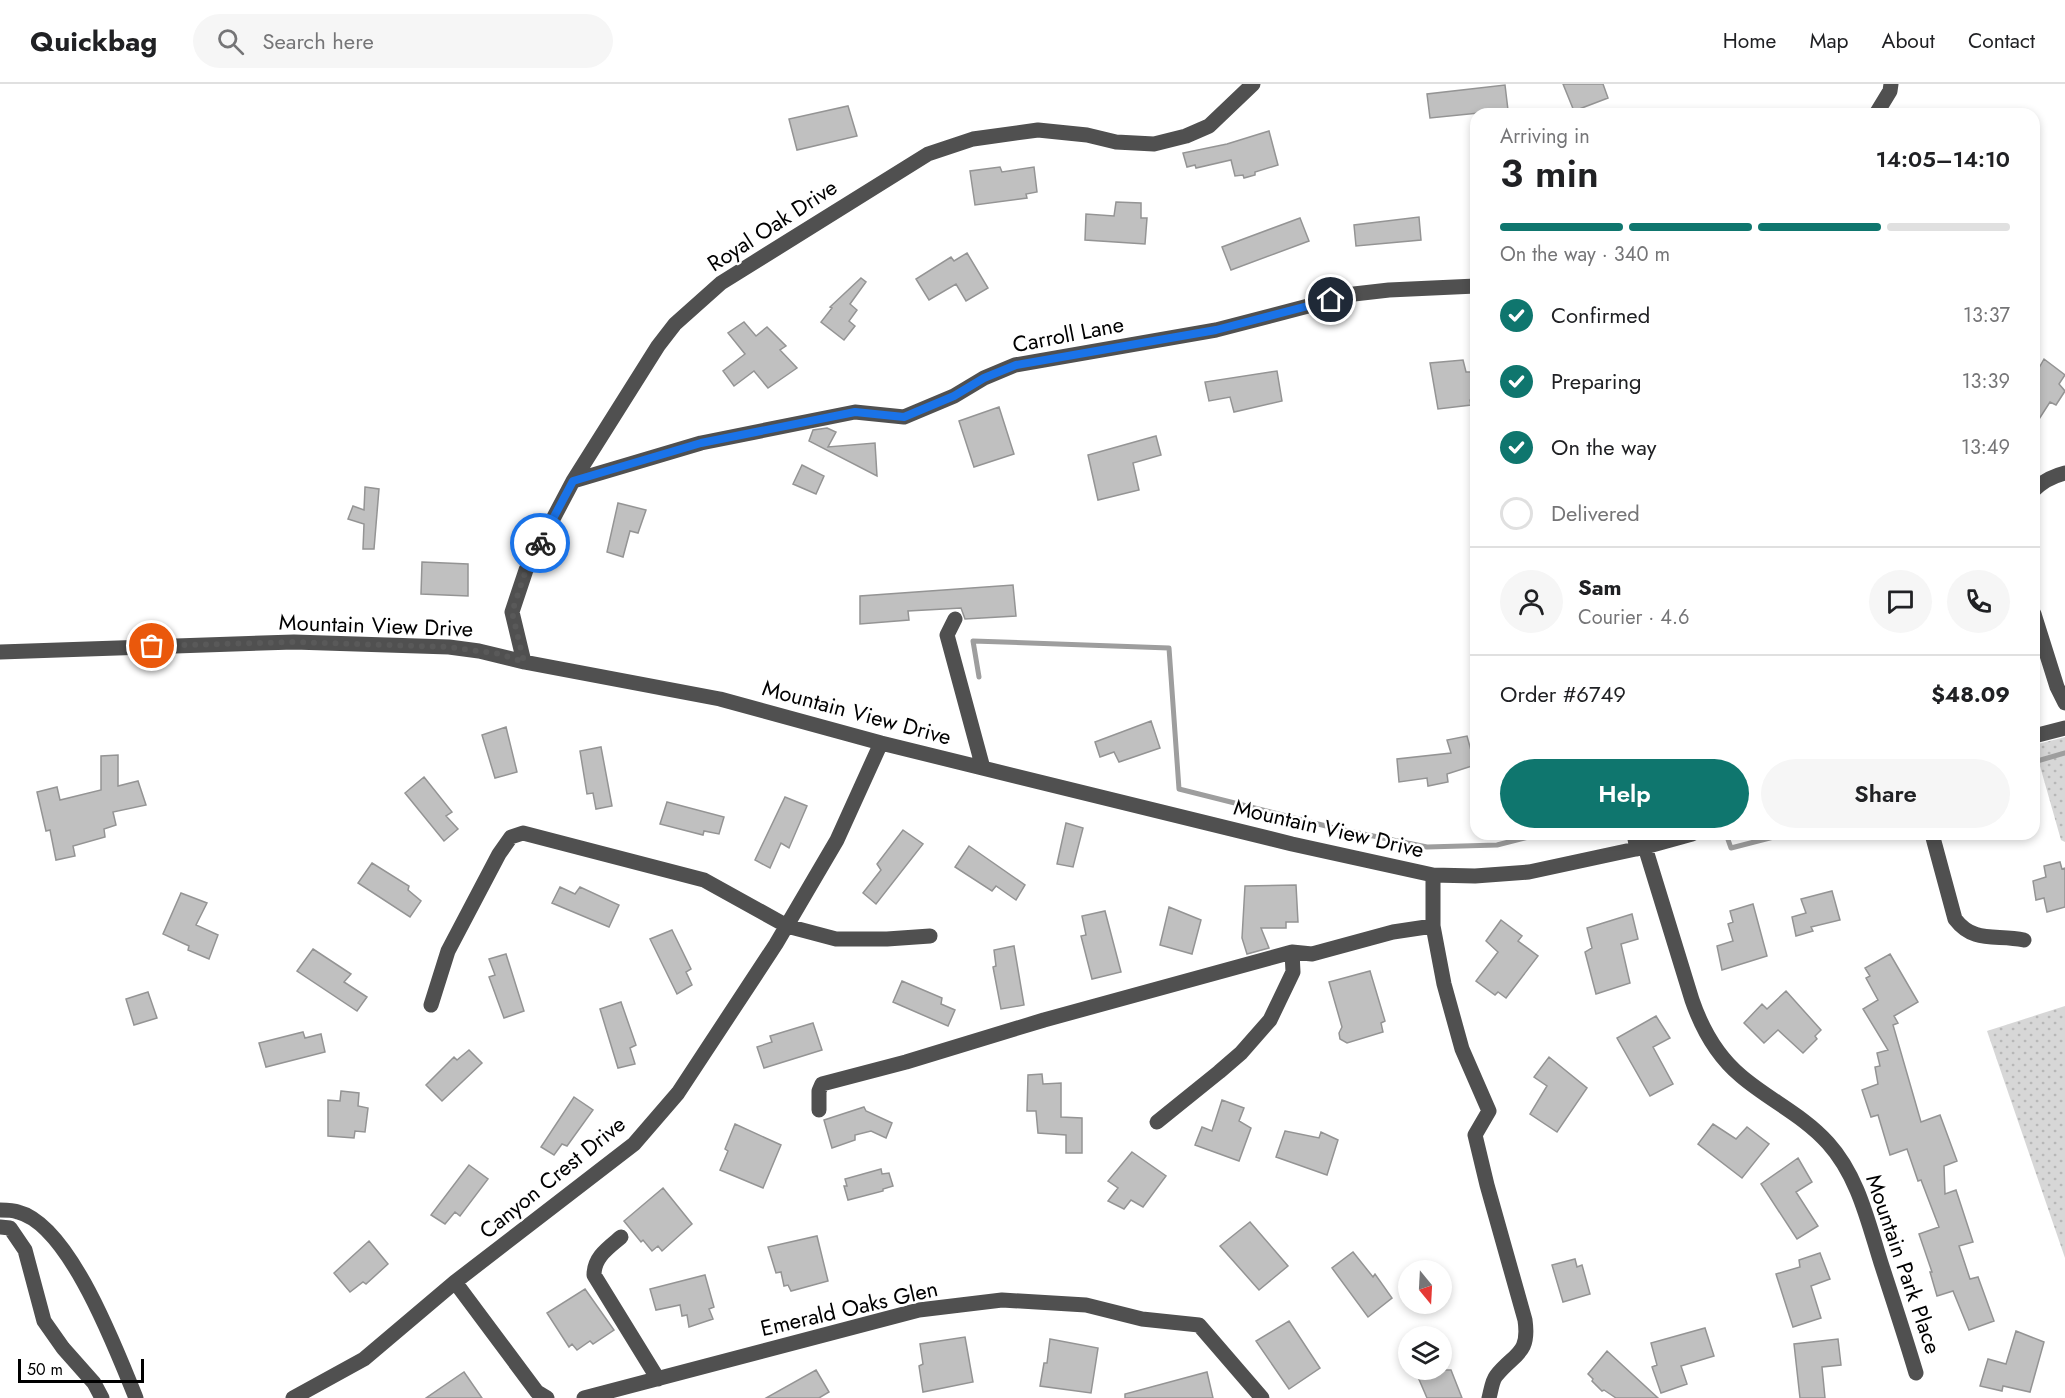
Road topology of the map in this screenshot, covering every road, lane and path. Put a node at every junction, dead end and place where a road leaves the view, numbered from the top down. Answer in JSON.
{"nodes":[{"id":1,"x":1254,"y":84,"type":"edge"},
{"id":2,"x":1891,"y":84,"type":"edge"},
{"id":3,"x":1880,"y":108,"type":"edge"},
{"id":4,"x":1470,"y":286,"type":"edge"},
{"id":5,"x":2065,"y":472,"type":"edge"},
{"id":6,"x":573,"y":481,"type":"junction"},
{"id":7,"x":2040,"y":484,"type":"edge"},
{"id":8,"x":955,"y":619,"type":"dead end"},
{"id":9,"x":2040,"y":633,"type":"edge"},
{"id":10,"x":0,"y":652,"type":"edge"},
{"id":11,"x":524,"y":662,"type":"junction"},
{"id":12,"x":2065,"y":703,"type":"edge"},
{"id":13,"x":2065,"y":728,"type":"edge"},
{"id":14,"x":2040,"y":734,"type":"edge"},
{"id":15,"x":881,"y":743,"type":"junction"},
{"id":16,"x":983,"y":768,"type":"junction"},
{"id":17,"x":1657,"y":840,"type":"edge"},
{"id":18,"x":1934,"y":840,"type":"edge"},
{"id":19,"x":1639,"y":843,"type":"edge"},
{"id":20,"x":1433,"y":875,"type":"junction"},
{"id":21,"x":787,"y":926,"type":"junction"},
{"id":22,"x":1433,"y":926,"type":"junction"},
{"id":23,"x":930,"y":936,"type":"dead end"},
{"id":24,"x":2024,"y":940,"type":"dead end"},
{"id":25,"x":1292,"y":952,"type":"junction"},
{"id":26,"x":431,"y":1005,"type":"dead end"},
{"id":27,"x":819,"y":1110,"type":"dead end"},
{"id":28,"x":1157,"y":1122,"type":"dead end"},
{"id":29,"x":0,"y":1210,"type":"edge"},
{"id":30,"x":0,"y":1227,"type":"edge"},
{"id":31,"x":621,"y":1237,"type":"dead end"},
{"id":32,"x":455,"y":1282,"type":"junction"},
{"id":33,"x":1916,"y":1372,"type":"dead end"},
{"id":34,"x":658,"y":1379,"type":"junction"},
{"id":35,"x":539,"y":1396,"type":"edge"},
{"id":36,"x":102,"y":1398,"type":"edge"},
{"id":37,"x":136,"y":1398,"type":"edge"},
{"id":38,"x":293,"y":1398,"type":"edge"},
{"id":39,"x":584,"y":1398,"type":"edge"},
{"id":40,"x":1262,"y":1398,"type":"edge"},
{"id":41,"x":1489,"y":1398,"type":"edge"}],
"edges":[{"from":1,"to":6,"type":"street","name":"Royal Oak Drive"},
{"from":2,"to":3,"type":"street"},
{"from":4,"to":6,"type":"street","name":"Carroll Lane"},
{"from":5,"to":7,"type":"street"},
{"from":6,"to":11,"type":"street","name":"Royal Oak Drive"},
{"from":8,"to":16,"type":"street"},
{"from":9,"to":12,"type":"street"},
{"from":10,"to":11,"type":"street","name":"Mountain View Drive"},
{"from":11,"to":15,"type":"street","name":"Mountain View Drive"},
{"from":13,"to":14,"type":"street"},
{"from":15,"to":16,"type":"street","name":"Mountain View Drive"},
{"from":15,"to":21,"type":"street","name":"Canyon Crest Drive"},
{"from":16,"to":20,"type":"street","name":"Mountain View Drive"},
{"from":17,"to":19,"type":"street","name":"Mountain View Drive"},
{"from":18,"to":24,"type":"street"},
{"from":19,"to":20,"type":"street","name":"Mountain View Drive"},
{"from":19,"to":33,"type":"street","name":"Mountain Park Place"},
{"from":20,"to":22,"type":"street"},
{"from":21,"to":23,"type":"street"},
{"from":21,"to":26,"type":"street"},
{"from":21,"to":32,"type":"street","name":"Canyon Crest Drive"},
{"from":22,"to":25,"type":"street"},
{"from":22,"to":41,"type":"street"},
{"from":25,"to":27,"type":"street"},
{"from":25,"to":28,"type":"street"},
{"from":29,"to":37,"type":"street"},
{"from":30,"to":36,"type":"street"},
{"from":31,"to":34,"type":"street"},
{"from":32,"to":35,"type":"street"},
{"from":32,"to":38,"type":"street","name":"Canyon Crest Drive"},
{"from":34,"to":39,"type":"street","name":"Emerald Oaks Glen"},
{"from":34,"to":40,"type":"street","name":"Emerald Oaks Glen"}]}
